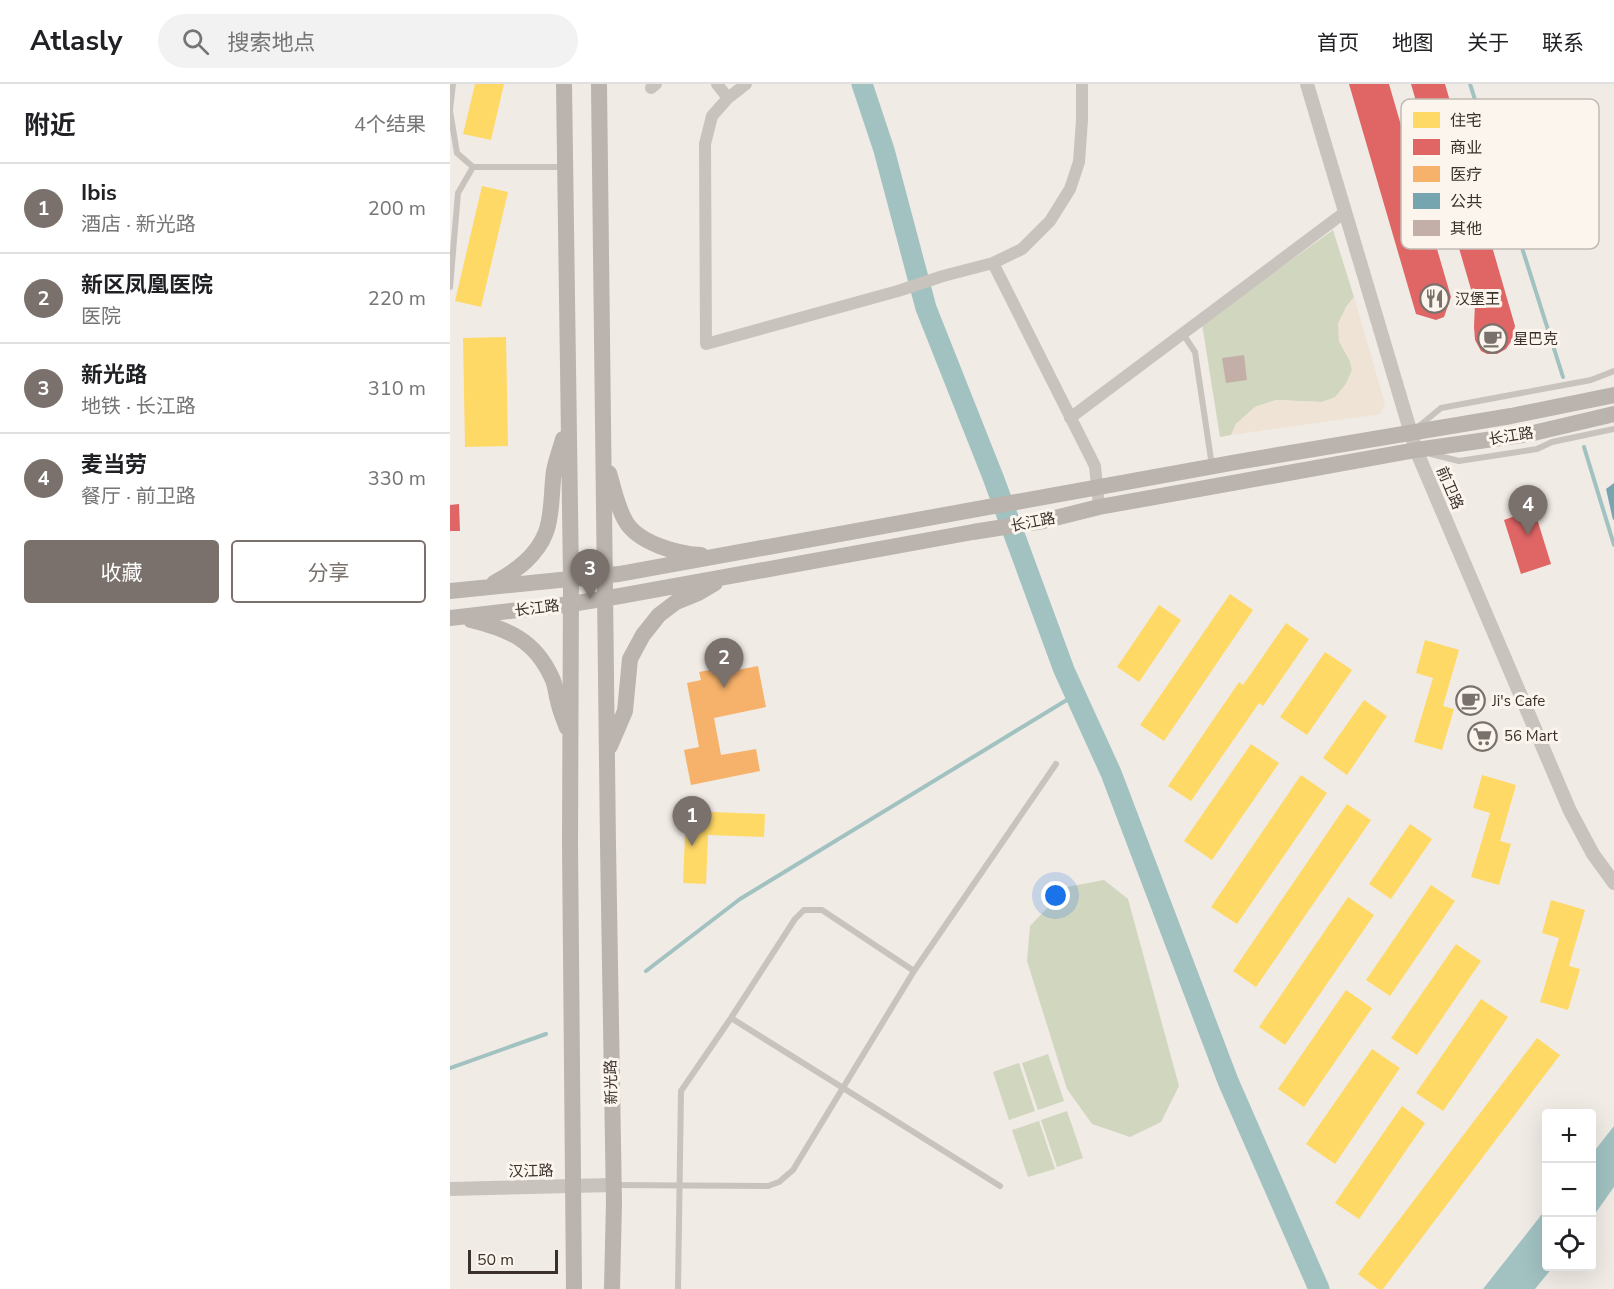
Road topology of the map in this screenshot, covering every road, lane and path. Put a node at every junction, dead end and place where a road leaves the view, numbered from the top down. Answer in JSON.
{"nodes":[{"id":1,"x":453,"y":84,"type":"edge"},
{"id":2,"x":564,"y":84,"type":"edge"},
{"id":3,"x":599,"y":84,"type":"edge"},
{"id":4,"x":717,"y":84,"type":"edge"},
{"id":5,"x":746,"y":84,"type":"edge"},
{"id":6,"x":1082,"y":84,"type":"edge"},
{"id":7,"x":1307,"y":84,"type":"edge"},
{"id":8,"x":728,"y":98,"type":"junction"},
{"id":9,"x":450,"y":110,"type":"edge"},
{"id":10,"x":473,"y":167,"type":"junction"},
{"id":11,"x":566,"y":167,"type":"junction"},
{"id":12,"x":1345,"y":212,"type":"junction"},
{"id":13,"x":993,"y":263,"type":"junction"},
{"id":14,"x":450,"y":286,"type":"edge"},
{"id":15,"x":1183,"y":334,"type":"junction"},
{"id":16,"x":1614,"y":371,"type":"edge"},
{"id":17,"x":1614,"y":395,"type":"edge"},
{"id":18,"x":1614,"y":414,"type":"edge"},
{"id":19,"x":569,"y":418,"type":"junction"},
{"id":20,"x":1070,"y":418,"type":"junction"},
{"id":21,"x":1614,"y":429,"type":"edge"},
{"id":22,"x":1411,"y":433,"type":"junction"},
{"id":23,"x":1416,"y":450,"type":"junction"},
{"id":24,"x":604,"y":457,"type":"junction"},
{"id":25,"x":1212,"y":467,"type":"junction"},
{"id":26,"x":1097,"y":488,"type":"junction"},
{"id":27,"x":1099,"y":507,"type":"junction"},
{"id":28,"x":720,"y":556,"type":"junction"},
{"id":29,"x":605,"y":575,"type":"junction"},
{"id":30,"x":726,"y":577,"type":"junction"},
{"id":31,"x":571,"y":579,"type":"junction"},
{"id":32,"x":485,"y":588,"type":"junction"},
{"id":33,"x":450,"y":591,"type":"edge"},
{"id":34,"x":606,"y":599,"type":"junction"},
{"id":35,"x":571,"y":604,"type":"junction"},
{"id":36,"x":456,"y":618,"type":"edge"},
{"id":37,"x":571,"y":737,"type":"junction"},
{"id":38,"x":607,"y":752,"type":"junction"},
{"id":39,"x":1056,"y":764,"type":"dead end"},
{"id":40,"x":1614,"y":883,"type":"edge"},
{"id":41,"x":914,"y":971,"type":"junction"},
{"id":42,"x":731,"y":1017,"type":"junction"},
{"id":43,"x":843,"y":1088,"type":"junction"},
{"id":44,"x":613,"y":1185,"type":"junction"},
{"id":45,"x":574,"y":1186,"type":"junction"},
{"id":46,"x":681,"y":1186,"type":"junction"},
{"id":47,"x":1000,"y":1186,"type":"dead end"},
{"id":48,"x":450,"y":1189,"type":"edge"},
{"id":49,"x":574,"y":1289,"type":"edge"},
{"id":50,"x":612,"y":1289,"type":"edge"},
{"id":51,"x":678,"y":1289,"type":"edge"}],
"edges":[{"from":1,"to":9,"type":"lane"},
{"from":2,"to":11,"type":"main road"},
{"from":3,"to":24,"type":"main road","name":"新光路"},
{"from":4,"to":8,"type":"street"},
{"from":5,"to":8,"type":"street"},
{"from":6,"to":13,"type":"street"},
{"from":7,"to":12,"type":"street","name":"前卫路"},
{"from":8,"to":13,"type":"street"},
{"from":9,"to":10,"type":"lane"},
{"from":10,"to":11,"type":"lane"},
{"from":10,"to":14,"type":"lane"},
{"from":11,"to":19,"type":"main road"},
{"from":12,"to":15,"type":"street"},
{"from":12,"to":22,"type":"street","name":"前卫路"},
{"from":13,"to":20,"type":"street"},
{"from":15,"to":20,"type":"street"},
{"from":15,"to":25,"type":"lane"},
{"from":16,"to":22,"type":"lane"},
{"from":17,"to":22,"type":"main road","name":"长江路"},
{"from":18,"to":23,"type":"main road","name":"长江路"},
{"from":19,"to":31,"type":"main road"},
{"from":19,"to":32,"type":"main road"},
{"from":20,"to":26,"type":"street"},
{"from":21,"to":23,"type":"lane"},
{"from":22,"to":23,"type":"street","name":"前卫路"},
{"from":22,"to":25,"type":"main road","name":"长江路"},
{"from":23,"to":27,"type":"main road","name":"长江路"},
{"from":23,"to":40,"type":"street","name":"前卫路"},
{"from":24,"to":28,"type":"main road"},
{"from":24,"to":29,"type":"main road","name":"新光路"},
{"from":25,"to":26,"type":"main road","name":"长江路"},
{"from":26,"to":27,"type":"street"},
{"from":26,"to":28,"type":"main road","name":"长江路"},
{"from":27,"to":30,"type":"main road","name":"长江路"},
{"from":28,"to":29,"type":"main road","name":"长江路"},
{"from":29,"to":31,"type":"main road","name":"长江路"},
{"from":29,"to":34,"type":"main road","name":"新光路"},
{"from":30,"to":34,"type":"main road","name":"长江路"},
{"from":30,"to":38,"type":"main road"},
{"from":31,"to":32,"type":"main road","name":"长江路"},
{"from":31,"to":35,"type":"main road"},
{"from":32,"to":33,"type":"main road","name":"长江路"},
{"from":34,"to":35,"type":"main road","name":"长江路"},
{"from":34,"to":38,"type":"main road","name":"新光路"},
{"from":35,"to":36,"type":"main road","name":"长江路"},
{"from":35,"to":37,"type":"main road"},
{"from":36,"to":37,"type":"main road"},
{"from":37,"to":45,"type":"main road"},
{"from":38,"to":44,"type":"main road","name":"新光路"},
{"from":39,"to":41,"type":"lane"},
{"from":41,"to":42,"type":"lane"},
{"from":41,"to":43,"type":"lane"},
{"from":42,"to":43,"type":"lane"},
{"from":42,"to":46,"type":"lane"},
{"from":43,"to":46,"type":"lane"},
{"from":43,"to":47,"type":"lane"},
{"from":44,"to":45,"type":"street","name":"汉江路"},
{"from":44,"to":46,"type":"lane"},
{"from":44,"to":50,"type":"main road","name":"新光路"},
{"from":45,"to":48,"type":"street","name":"汉江路"},
{"from":45,"to":49,"type":"main road"},
{"from":46,"to":51,"type":"lane"}]}
